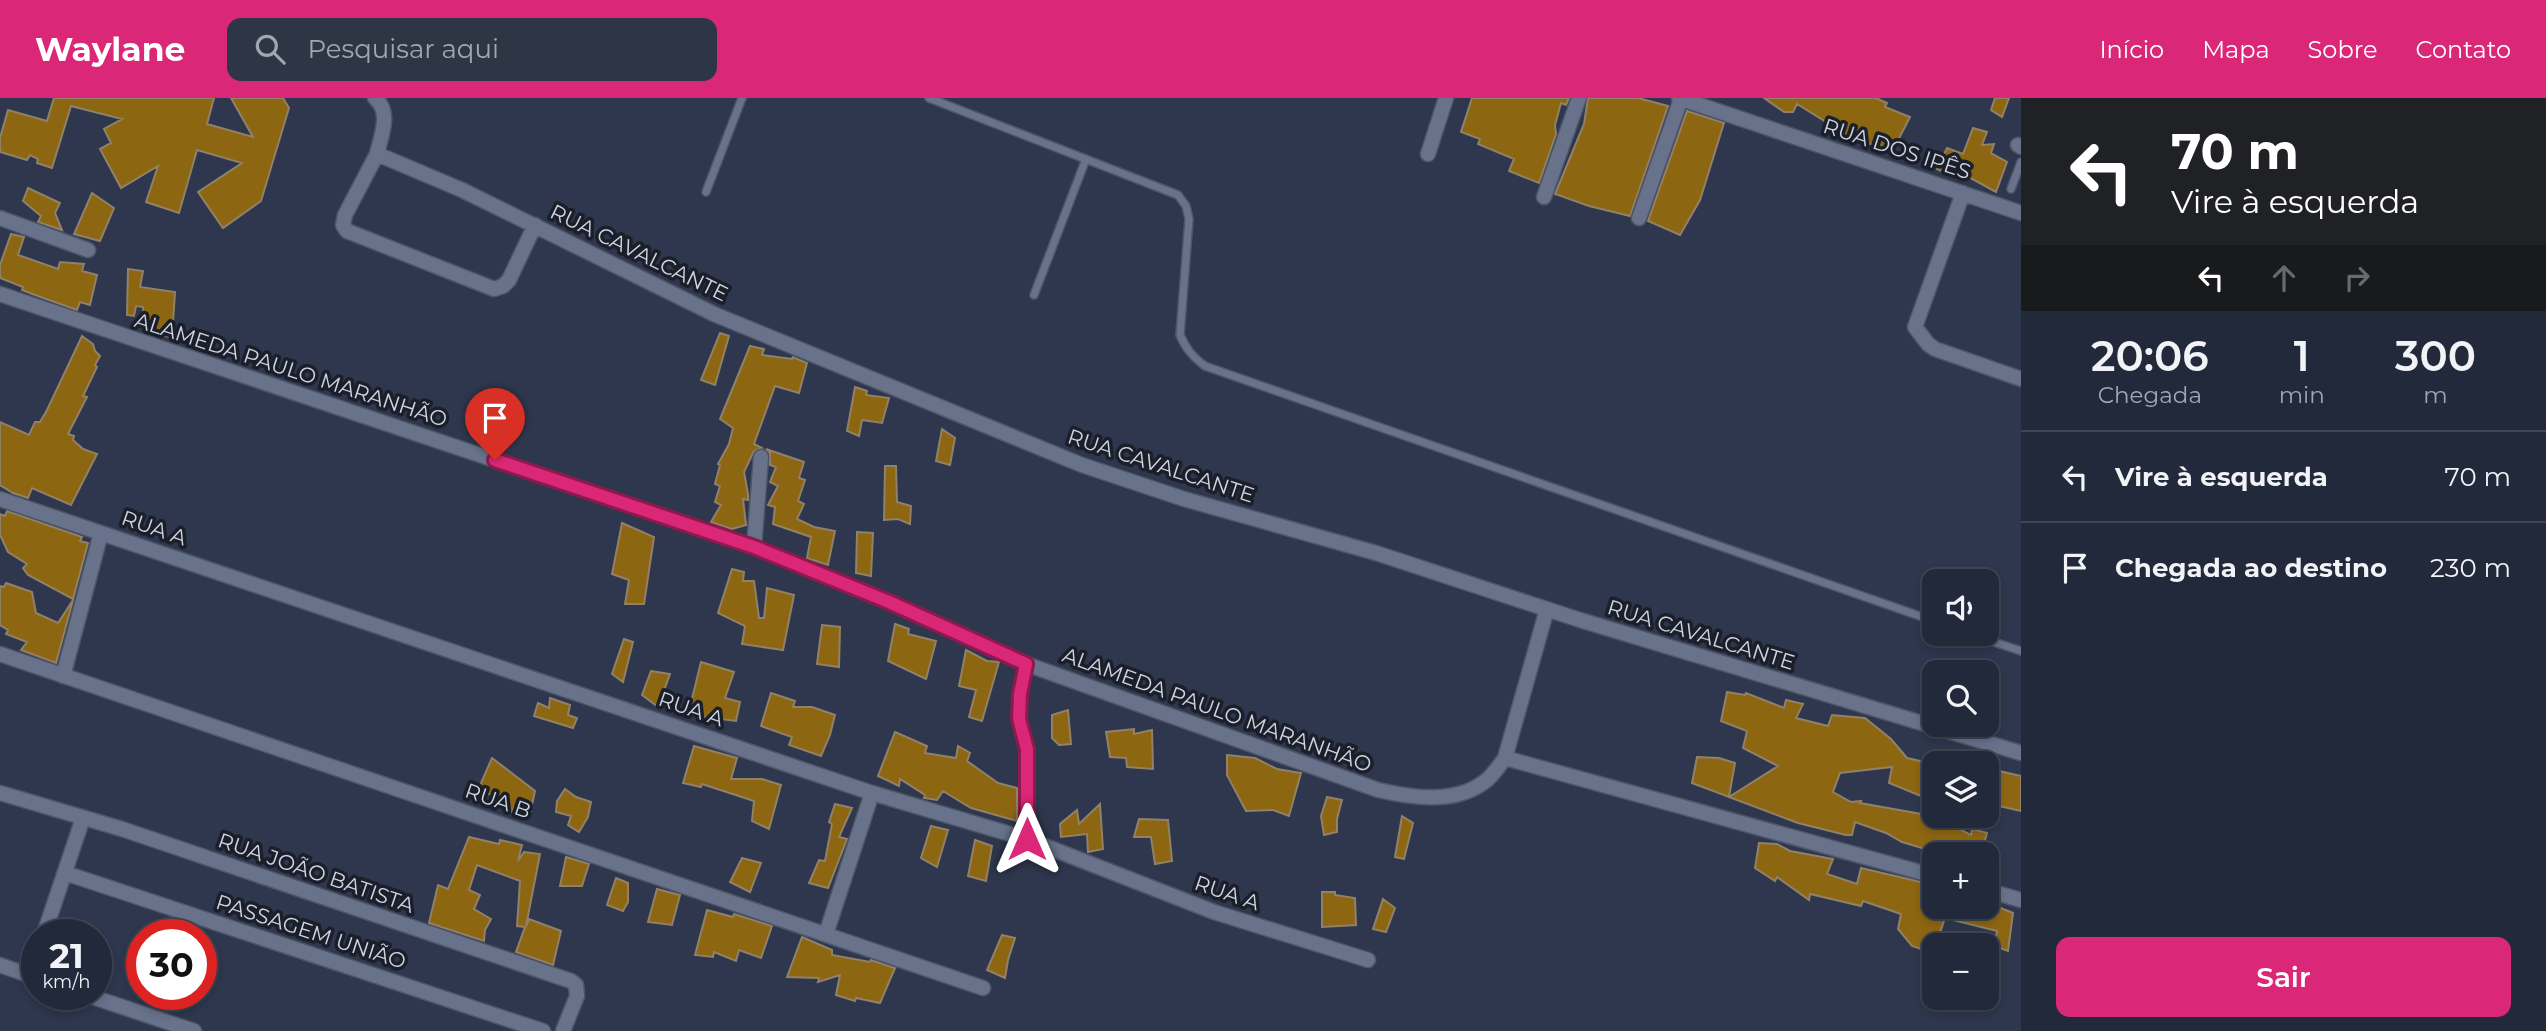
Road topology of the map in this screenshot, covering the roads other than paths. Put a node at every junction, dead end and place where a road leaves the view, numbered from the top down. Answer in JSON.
{"nodes":[{"id":1,"x":375,"y":98,"type":"edge"},
{"id":2,"x":743,"y":98,"type":"edge"},
{"id":3,"x":929,"y":98,"type":"edge"},
{"id":4,"x":1446,"y":98,"type":"edge"},
{"id":5,"x":1579,"y":98,"type":"edge"},
{"id":6,"x":1680,"y":98,"type":"edge"},
{"id":7,"x":377,"y":154,"type":"junction"},
{"id":8,"x":1428,"y":154,"type":"dead end"},
{"id":9,"x":1086,"y":159,"type":"junction"},
{"id":10,"x":2021,"y":162,"type":"edge"},
{"id":11,"x":2011,"y":189,"type":"dead end"},
{"id":12,"x":706,"y":192,"type":"dead end"},
{"id":13,"x":1963,"y":193,"type":"junction"},
{"id":14,"x":1544,"y":197,"type":"dead end"},
{"id":15,"x":2021,"y":213,"type":"edge"},
{"id":16,"x":0,"y":218,"type":"edge"},
{"id":17,"x":1639,"y":218,"type":"dead end"},
{"id":18,"x":535,"y":225,"type":"junction"},
{"id":19,"x":88,"y":250,"type":"dead end"},
{"id":20,"x":0,"y":294,"type":"edge"},
{"id":21,"x":1034,"y":295,"type":"dead end"},
{"id":22,"x":2021,"y":379,"type":"edge"},
{"id":23,"x":761,"y":457,"type":"dead end"},
{"id":24,"x":0,"y":499,"type":"edge"},
{"id":25,"x":101,"y":533,"type":"junction"},
{"id":26,"x":754,"y":547,"type":"junction"},
{"id":27,"x":1547,"y":610,"type":"junction"},
{"id":28,"x":1922,"y":617,"type":"edge"},
{"id":29,"x":1999,"y":644,"type":"edge"},
{"id":30,"x":2021,"y":651,"type":"edge"},
{"id":31,"x":0,"y":654,"type":"edge"},
{"id":32,"x":1026,"y":664,"type":"junction"},
{"id":33,"x":63,"y":676,"type":"junction"},
{"id":34,"x":2021,"y":753,"type":"edge"},
{"id":35,"x":1505,"y":758,"type":"junction"},
{"id":36,"x":0,"y":793,"type":"edge"},
{"id":37,"x":872,"y":793,"type":"junction"},
{"id":38,"x":83,"y":818,"type":"junction"},
{"id":39,"x":1027,"y":839,"type":"junction"},
{"id":40,"x":65,"y":873,"type":"junction"},
{"id":41,"x":1922,"y":873,"type":"edge"},
{"id":42,"x":1999,"y":894,"type":"edge"},
{"id":43,"x":2021,"y":900,"type":"edge"},
{"id":44,"x":49,"y":919,"type":"edge"},
{"id":45,"x":826,"y":934,"type":"junction"},
{"id":46,"x":1368,"y":960,"type":"dead end"},
{"id":47,"x":0,"y":965,"type":"edge"},
{"id":48,"x":21,"y":973,"type":"edge"},
{"id":49,"x":983,"y":988,"type":"dead end"},
{"id":50,"x":112,"y":1003,"type":"edge"},
{"id":51,"x":565,"y":1028,"type":"edge"},
{"id":52,"x":194,"y":1031,"type":"edge"},
{"id":53,"x":544,"y":1031,"type":"edge"}],
"edges":[{"from":1,"to":7,"type":"street"},
{"from":2,"to":12,"type":"lane"},
{"from":3,"to":9,"type":"lane"},
{"from":4,"to":8,"type":"street"},
{"from":5,"to":14,"type":"street"},
{"from":6,"to":13,"type":"street","name":"RUA DOS IPÊS"},
{"from":6,"to":17,"type":"street"},
{"from":7,"to":18,"type":"street","name":"RUA CAVALCANTE"},
{"from":7,"to":18,"type":"street"},
{"from":9,"to":21,"type":"lane"},
{"from":9,"to":28,"type":"lane"},
{"from":10,"to":11,"type":"lane"},
{"from":13,"to":15,"type":"street","name":"RUA DOS IPÊS"},
{"from":13,"to":22,"type":"street"},
{"from":16,"to":19,"type":"street"},
{"from":18,"to":27,"type":"street","name":"RUA CAVALCANTE"},
{"from":20,"to":26,"type":"street","name":"ALAMEDA PAULO MARANHÃO"},
{"from":23,"to":26,"type":"street"},
{"from":24,"to":25,"type":"street","name":"RUA A"},
{"from":25,"to":33,"type":"street"},
{"from":25,"to":37,"type":"street","name":"RUA A"},
{"from":26,"to":32,"type":"street","name":"ALAMEDA PAULO MARANHÃO"},
{"from":27,"to":34,"type":"street","name":"RUA CAVALCANTE"},
{"from":27,"to":35,"type":"street","name":"ALAMEDA PAULO MARANHÃO"},
{"from":29,"to":30,"type":"lane"},
{"from":31,"to":33,"type":"street","name":"RUA B"},
{"from":32,"to":35,"type":"street","name":"ALAMEDA PAULO MARANHÃO"},
{"from":32,"to":39,"type":"street"},
{"from":33,"to":45,"type":"street","name":"RUA B"},
{"from":35,"to":41,"type":"street"},
{"from":36,"to":38,"type":"street","name":"RUA JOÃO BATISTA"},
{"from":37,"to":39,"type":"street","name":"RUA A"},
{"from":37,"to":45,"type":"street"},
{"from":38,"to":40,"type":"street"},
{"from":38,"to":51,"type":"street","name":"RUA JOÃO BATISTA"},
{"from":39,"to":46,"type":"street","name":"RUA A"},
{"from":40,"to":44,"type":"street"},
{"from":40,"to":53,"type":"street","name":"PASSAGEM UNIÃO"},
{"from":42,"to":43,"type":"street"},
{"from":45,"to":49,"type":"street","name":"RUA B"},
{"from":47,"to":48,"type":"street"},
{"from":50,"to":52,"type":"street"}]}
